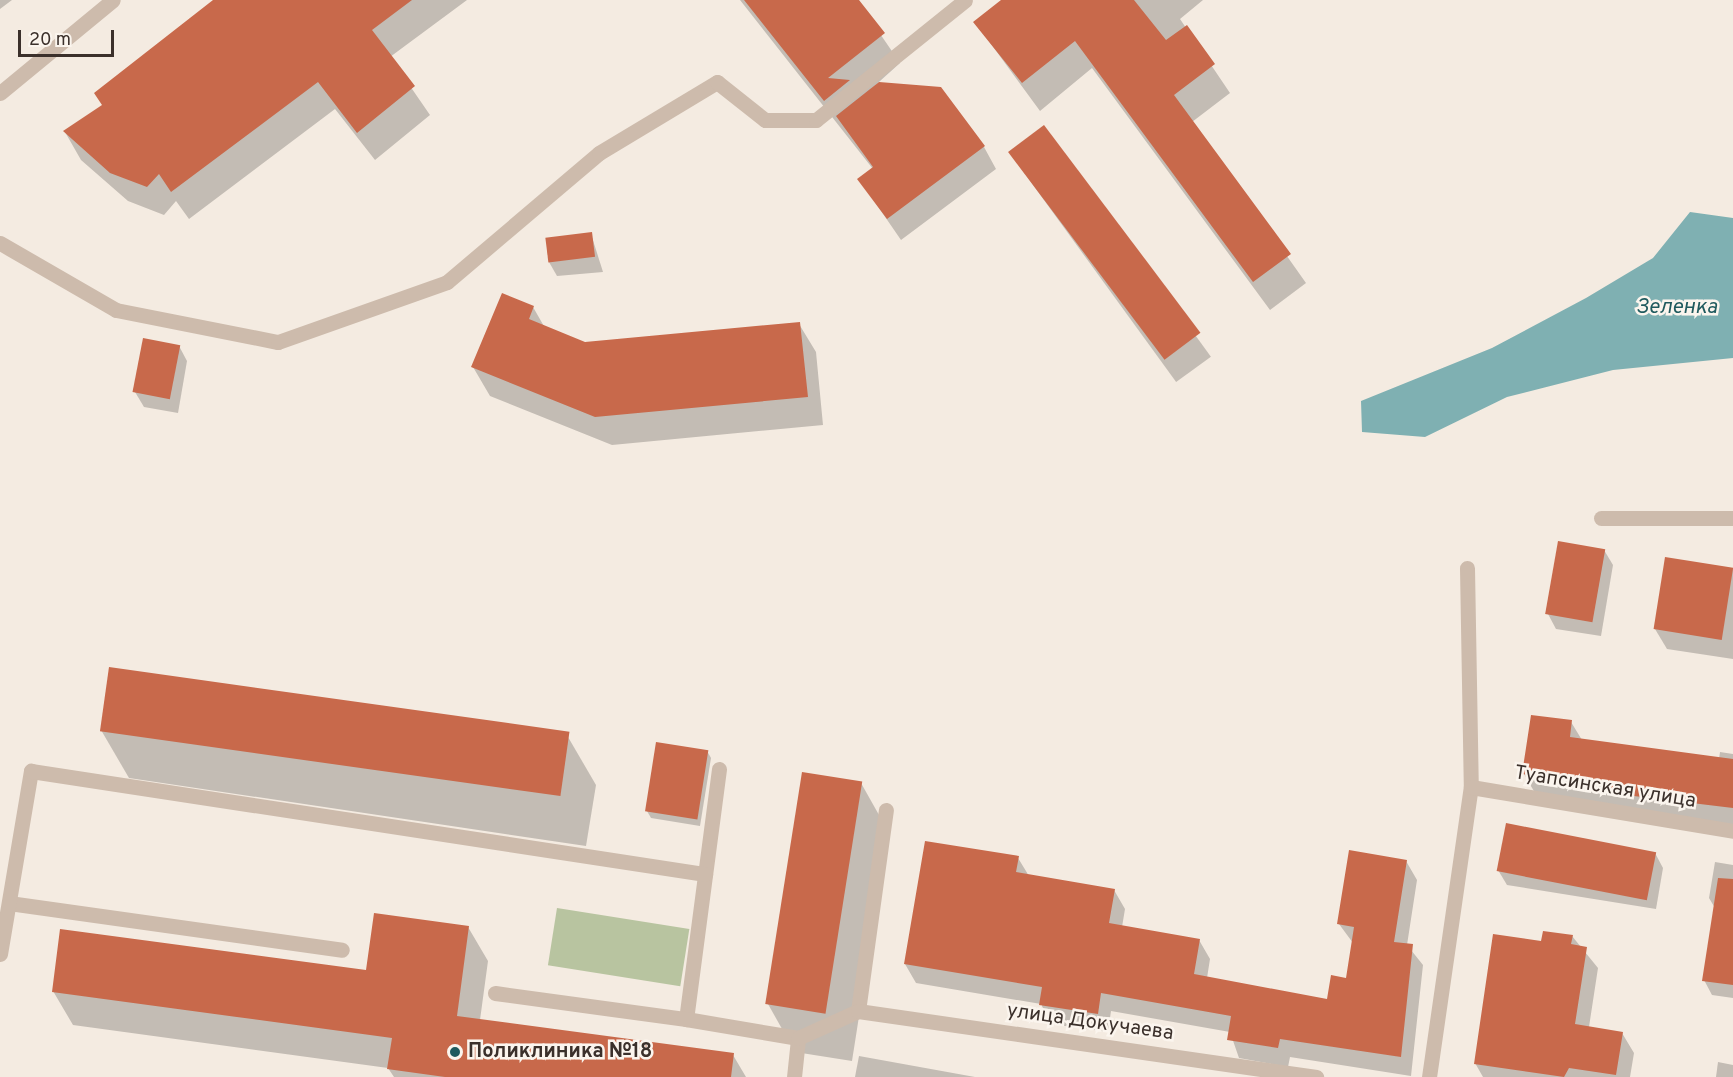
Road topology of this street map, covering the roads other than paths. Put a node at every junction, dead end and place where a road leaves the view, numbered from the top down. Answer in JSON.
{"nodes":[{"id":1,"x":113,"y":0,"type":"edge"},
{"id":2,"x":965,"y":0,"type":"edge"},
{"id":3,"x":0,"y":93,"type":"edge"},
{"id":4,"x":0,"y":243,"type":"edge"},
{"id":5,"x":1601,"y":518,"type":"dead end"},
{"id":6,"x":1733,"y":518,"type":"edge"},
{"id":7,"x":1467,"y":568,"type":"dead end"},
{"id":8,"x":719,"y":769,"type":"dead end"},
{"id":9,"x":1471,"y":788,"type":"junction"},
{"id":10,"x":886,"y":810,"type":"dead end"},
{"id":11,"x":1733,"y":831,"type":"edge"},
{"id":12,"x":705,"y":874,"type":"junction"},
{"id":13,"x":9,"y":903,"type":"junction"},
{"id":14,"x":342,"y":950,"type":"dead end"},
{"id":15,"x":0,"y":954,"type":"edge"},
{"id":16,"x":495,"y":993,"type":"dead end"},
{"id":17,"x":858,"y":1011,"type":"junction"},
{"id":18,"x":686,"y":1019,"type":"junction"},
{"id":19,"x":798,"y":1038,"type":"junction"},
{"id":20,"x":794,"y":1077,"type":"edge"},
{"id":21,"x":1316,"y":1077,"type":"edge"},
{"id":22,"x":1428,"y":1077,"type":"edge"}],
"edges":[{"from":1,"to":3,"type":"street"},
{"from":2,"to":4,"type":"street"},
{"from":5,"to":6,"type":"street"},
{"from":7,"to":9,"type":"street"},
{"from":8,"to":12,"type":"street"},
{"from":9,"to":11,"type":"street","name":"Туапсинская улица"},
{"from":9,"to":22,"type":"street"},
{"from":10,"to":17,"type":"street"},
{"from":12,"to":13,"type":"street"},
{"from":12,"to":18,"type":"street"},
{"from":13,"to":14,"type":"street"},
{"from":13,"to":15,"type":"street"},
{"from":16,"to":18,"type":"street"},
{"from":17,"to":19,"type":"street"},
{"from":17,"to":21,"type":"street","name":"улица Докучаева"},
{"from":18,"to":19,"type":"street"},
{"from":19,"to":20,"type":"street"}]}
